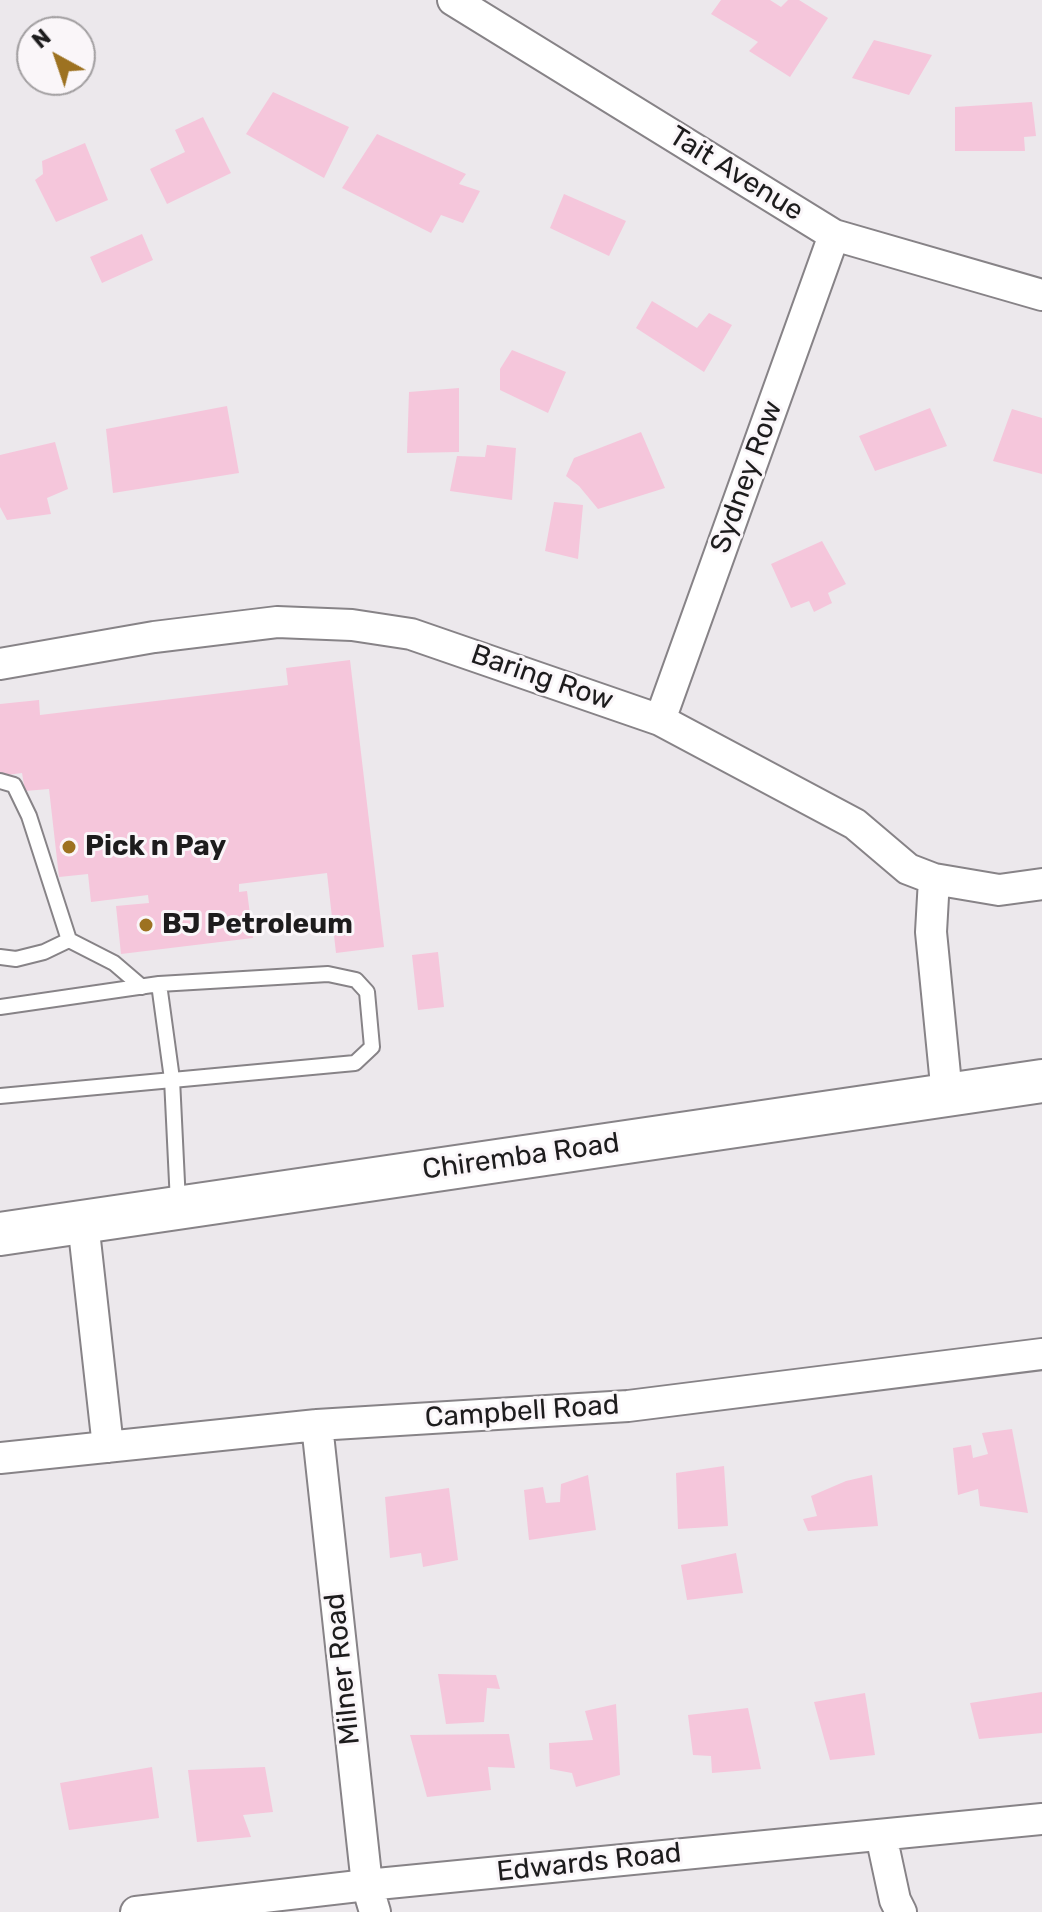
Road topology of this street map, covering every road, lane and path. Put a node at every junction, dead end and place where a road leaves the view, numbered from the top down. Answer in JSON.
{"nodes":[{"id":1,"x":453,"y":0,"type":"edge"},
{"id":2,"x":834,"y":235,"type":"junction"},
{"id":3,"x":1042,"y":295,"type":"edge"},
{"id":4,"x":0,"y":664,"type":"edge"},
{"id":5,"x":660,"y":720,"type":"junction"},
{"id":6,"x":0,"y":781,"type":"edge"},
{"id":7,"x":934,"y":879,"type":"junction"},
{"id":8,"x":1042,"y":884,"type":"edge"},
{"id":9,"x":69,"y":940,"type":"junction"},
{"id":10,"x":0,"y":957,"type":"edge"},
{"id":11,"x":159,"y":984,"type":"junction"},
{"id":12,"x":142,"y":987,"type":"junction"},
{"id":13,"x":0,"y":1007,"type":"edge"},
{"id":14,"x":172,"y":1079,"type":"junction"},
{"id":15,"x":1042,"y":1081,"type":"edge"},
{"id":16,"x":947,"y":1095,"type":"junction"},
{"id":17,"x":0,"y":1096,"type":"edge"},
{"id":18,"x":178,"y":1206,"type":"junction"},
{"id":19,"x":83,"y":1222,"type":"junction"},
{"id":20,"x":0,"y":1234,"type":"edge"},
{"id":21,"x":1042,"y":1354,"type":"edge"},
{"id":22,"x":317,"y":1425,"type":"junction"},
{"id":23,"x":108,"y":1447,"type":"junction"},
{"id":24,"x":0,"y":1458,"type":"edge"},
{"id":25,"x":1042,"y":1819,"type":"edge"},
{"id":26,"x":881,"y":1835,"type":"junction"},
{"id":27,"x":371,"y":1898,"type":"edge"},
{"id":28,"x":136,"y":1912,"type":"edge"},
{"id":29,"x":901,"y":1912,"type":"edge"}],
"edges":[{"from":1,"to":2,"type":"street","name":"Tait Avenue"},
{"from":2,"to":3,"type":"street","name":"Tait Avenue"},
{"from":2,"to":5,"type":"street","name":"Sydney Row"},
{"from":4,"to":5,"type":"street","name":"Baring Row"},
{"from":5,"to":7,"type":"street","name":"Baring Row"},
{"from":6,"to":9,"type":"lane"},
{"from":7,"to":8,"type":"street","name":"Baring Row"},
{"from":7,"to":16,"type":"street"},
{"from":9,"to":10,"type":"lane"},
{"from":9,"to":12,"type":"lane"},
{"from":11,"to":12,"type":"lane"},
{"from":11,"to":14,"type":"lane"},
{"from":11,"to":14,"type":"lane"},
{"from":12,"to":13,"type":"lane"},
{"from":14,"to":17,"type":"lane"},
{"from":14,"to":18,"type":"lane"},
{"from":15,"to":16,"type":"main road","name":"Chiremba Road"},
{"from":16,"to":18,"type":"main road","name":"Chiremba Road"},
{"from":18,"to":19,"type":"main road","name":"Chiremba Road"},
{"from":19,"to":20,"type":"main road","name":"Chiremba Road"},
{"from":19,"to":23,"type":"street"},
{"from":21,"to":22,"type":"street","name":"Campbell Road"},
{"from":22,"to":23,"type":"street","name":"Campbell Road"},
{"from":22,"to":27,"type":"street","name":"Milner Road"},
{"from":23,"to":24,"type":"street","name":"Campbell Road"},
{"from":25,"to":26,"type":"street","name":"Edwards Road"},
{"from":26,"to":27,"type":"street","name":"Edwards Road"},
{"from":26,"to":29,"type":"street"},
{"from":27,"to":28,"type":"street","name":"Edwards Road"}]}
